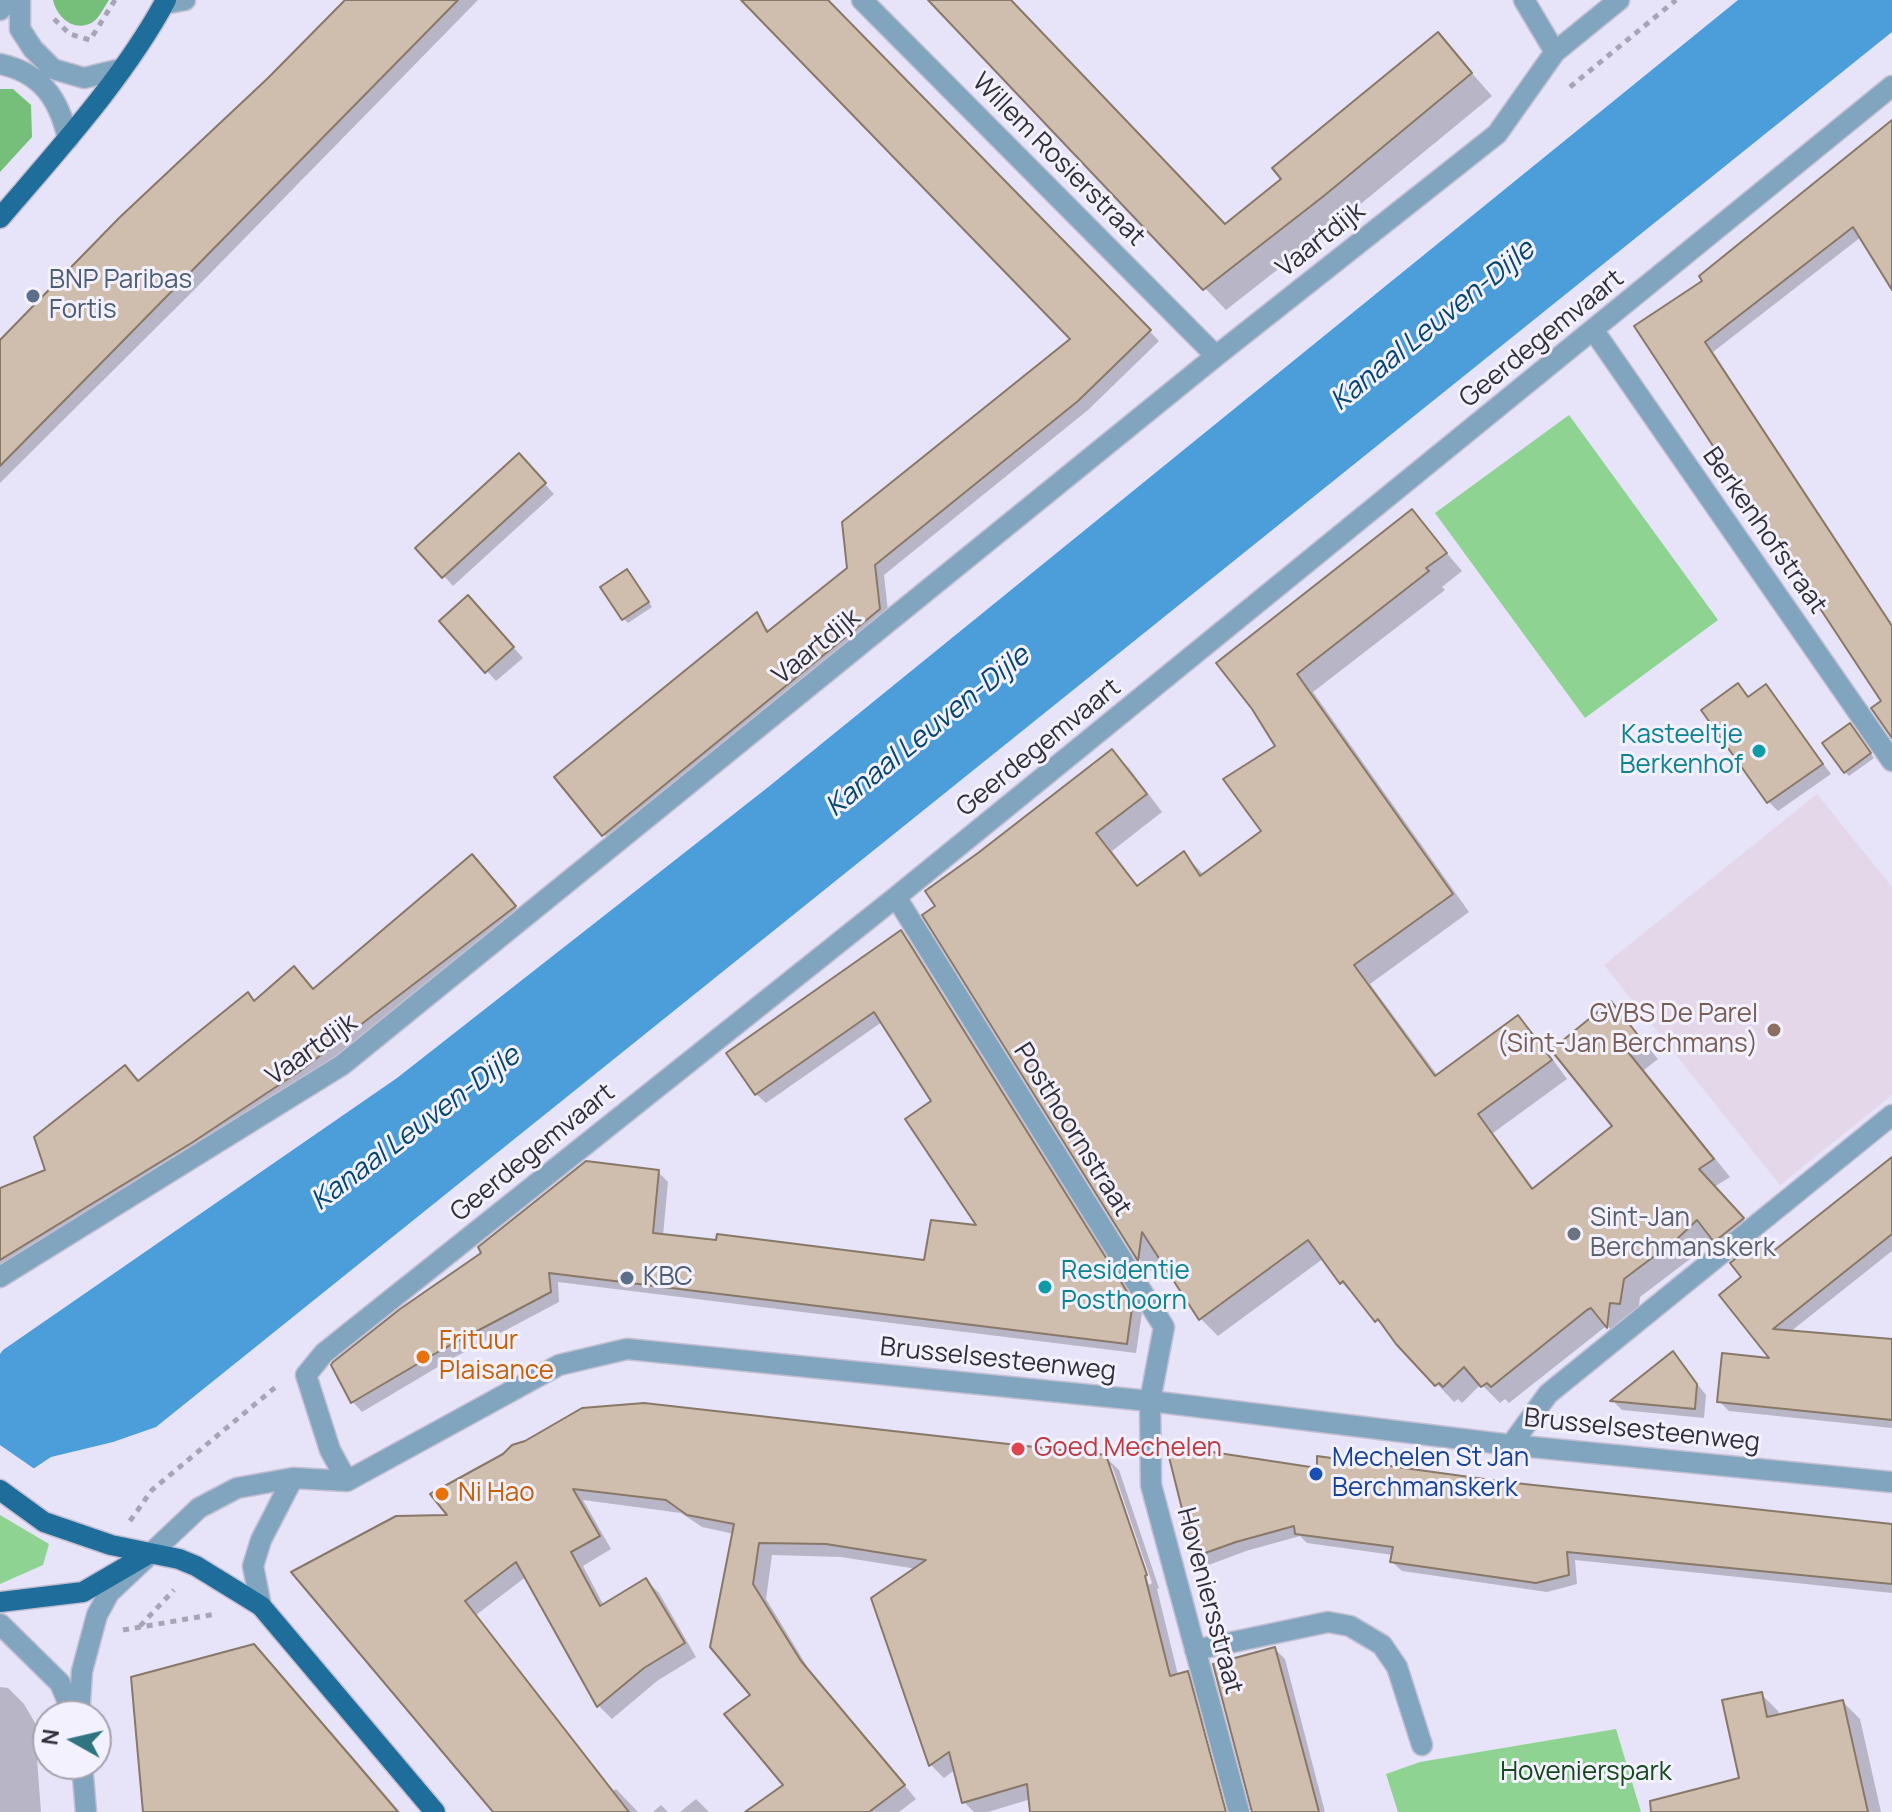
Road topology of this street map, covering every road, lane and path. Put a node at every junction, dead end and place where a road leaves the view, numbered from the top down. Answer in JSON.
{"nodes":[{"id":1,"x":10,"y":0,"type":"edge"},
{"id":2,"x":20,"y":0,"type":"edge"},
{"id":3,"x":115,"y":0,"type":"edge"},
{"id":4,"x":185,"y":0,"type":"edge"},
{"id":5,"x":862,"y":0,"type":"edge"},
{"id":6,"x":1524,"y":0,"type":"edge"},
{"id":7,"x":1619,"y":0,"type":"edge"},
{"id":8,"x":165,"y":2,"type":"edge"},
{"id":9,"x":0,"y":10,"type":"edge"},
{"id":10,"x":51,"y":14,"type":"dead end"},
{"id":11,"x":1555,"y":52,"type":"junction"},
{"id":12,"x":0,"y":64,"type":"edge"},
{"id":13,"x":121,"y":69,"type":"junction"},
{"id":14,"x":1892,"y":86,"type":"edge"},
{"id":15,"x":68,"y":139,"type":"junction"},
{"id":16,"x":0,"y":218,"type":"edge"},
{"id":17,"x":1594,"y":331,"type":"junction"},
{"id":18,"x":1216,"y":356,"type":"junction"},
{"id":19,"x":1892,"y":761,"type":"edge"},
{"id":20,"x":896,"y":897,"type":"junction"},
{"id":21,"x":1892,"y":1115,"type":"edge"},
{"id":22,"x":0,"y":1277,"type":"edge"},
{"id":23,"x":306,"y":1375,"type":"junction"},
{"id":24,"x":1150,"y":1401,"type":"junction"},
{"id":25,"x":1511,"y":1445,"type":"junction"},
{"id":26,"x":293,"y":1478,"type":"junction"},
{"id":27,"x":347,"y":1481,"type":"junction"},
{"id":28,"x":1892,"y":1482,"type":"edge"},
{"id":29,"x":152,"y":1490,"type":"dead end"},
{"id":30,"x":7,"y":1495,"type":"edge"},
{"id":31,"x":150,"y":1553,"type":"junction"},
{"id":32,"x":0,"y":1602,"type":"edge"},
{"id":33,"x":261,"y":1606,"type":"junction"},
{"id":34,"x":0,"y":1624,"type":"edge"},
{"id":35,"x":91,"y":1635,"type":"junction"},
{"id":36,"x":1195,"y":1650,"type":"junction"},
{"id":37,"x":68,"y":1700,"type":"edge"},
{"id":38,"x":78,"y":1700,"type":"edge"},
{"id":39,"x":1422,"y":1745,"type":"dead end"},
{"id":40,"x":83,"y":1780,"type":"edge"},
{"id":41,"x":86,"y":1812,"type":"edge"},
{"id":42,"x":435,"y":1812,"type":"edge"},
{"id":43,"x":1239,"y":1812,"type":"edge"}],
"edges":[{"from":1,"to":9,"type":"street"},
{"from":2,"to":13,"type":"street"},
{"from":3,"to":10,"type":"path"},
{"from":4,"to":8,"type":"street"},
{"from":5,"to":18,"type":"street","name":"Willem Rosierstraat"},
{"from":6,"to":11,"type":"street"},
{"from":7,"to":11,"type":"street","name":"Vaartdijk"},
{"from":8,"to":13,"type":"main road"},
{"from":11,"to":18,"type":"street","name":"Vaartdijk"},
{"from":12,"to":15,"type":"street"},
{"from":13,"to":15,"type":"main road"},
{"from":14,"to":17,"type":"street","name":"Geerdegemvaart"},
{"from":15,"to":16,"type":"main road"},
{"from":17,"to":19,"type":"street","name":"Berkenhofstraat"},
{"from":17,"to":20,"type":"street","name":"Geerdegemvaart"},
{"from":18,"to":22,"type":"street","name":"Vaartdijk"},
{"from":20,"to":23,"type":"street","name":"Geerdegemvaart"},
{"from":20,"to":24,"type":"street","name":"Posthoornstraat"},
{"from":21,"to":25,"type":"street"},
{"from":23,"to":27,"type":"street"},
{"from":23,"to":29,"type":"path"},
{"from":24,"to":25,"type":"street","name":"Brusselsesteenweg"},
{"from":24,"to":27,"type":"street","name":"Brusselsesteenweg"},
{"from":24,"to":36,"type":"street","name":"Hoveniersstraat"},
{"from":25,"to":28,"type":"street","name":"Brusselsesteenweg"},
{"from":26,"to":27,"type":"street"},
{"from":26,"to":31,"type":"street"},
{"from":26,"to":33,"type":"street"},
{"from":30,"to":31,"type":"main road"},
{"from":31,"to":32,"type":"main road"},
{"from":31,"to":33,"type":"main road"},
{"from":31,"to":35,"type":"street"},
{"from":33,"to":35,"type":"path"},
{"from":33,"to":42,"type":"main road"},
{"from":34,"to":37,"type":"street"},
{"from":35,"to":38,"type":"street"},
{"from":36,"to":39,"type":"street"},
{"from":36,"to":43,"type":"street","name":"Hoveniersstraat"},
{"from":40,"to":41,"type":"street"}]}
